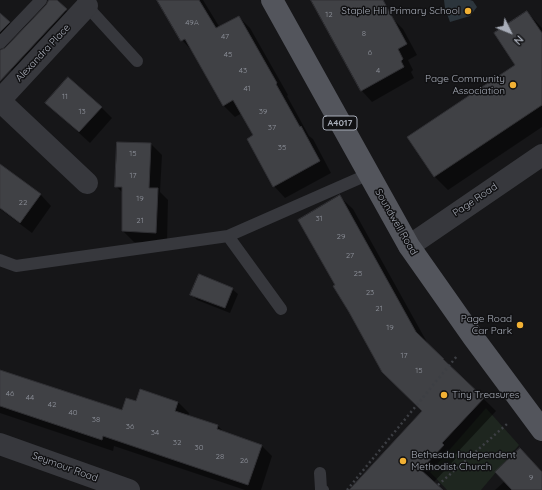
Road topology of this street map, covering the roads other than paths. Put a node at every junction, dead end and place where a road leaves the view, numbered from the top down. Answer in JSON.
{"nodes":[{"id":1,"x":41,"y":0,"type":"edge"},
{"id":2,"x":272,"y":0,"type":"edge"},
{"id":3,"x":84,"y":3,"type":"edge"},
{"id":4,"x":0,"y":43,"type":"edge"},
{"id":5,"x":137,"y":61,"type":"dead end"},
{"id":6,"x":0,"y":101,"type":"edge"},
{"id":7,"x":542,"y":154,"type":"edge"},
{"id":8,"x":369,"y":174,"type":"junction"},
{"id":9,"x":87,"y":183,"type":"dead end"},
{"id":10,"x":228,"y":236,"type":"junction"},
{"id":11,"x":409,"y":246,"type":"junction"},
{"id":12,"x":0,"y":260,"type":"edge"},
{"id":13,"x":281,"y":309,"type":"dead end"},
{"id":14,"x":542,"y":430,"type":"edge"},
{"id":15,"x":0,"y":444,"type":"edge"},
{"id":16,"x":320,"y":473,"type":"dead end"},
{"id":17,"x":129,"y":490,"type":"edge"},
{"id":18,"x":322,"y":490,"type":"edge"}],
"edges":[{"from":1,"to":4,"type":"lane"},
{"from":2,"to":8,"type":"main road","name":"Soundwell Road","number":"A4017"},
{"from":3,"to":5,"type":"lane"},
{"from":3,"to":6,"type":"street","name":"Alexandra Place"},
{"from":6,"to":9,"type":"street","name":"Alexandra Place"},
{"from":7,"to":11,"type":"street","name":"Page Road"},
{"from":8,"to":10,"type":"lane"},
{"from":8,"to":11,"type":"main road","name":"Soundwell Road","number":"A4017"},
{"from":10,"to":12,"type":"lane"},
{"from":10,"to":13,"type":"lane"},
{"from":11,"to":14,"type":"main road","name":"Soundwell Road","number":"A4017"},
{"from":15,"to":17,"type":"street","name":"Seymour Road"},
{"from":16,"to":18,"type":"lane"}]}
